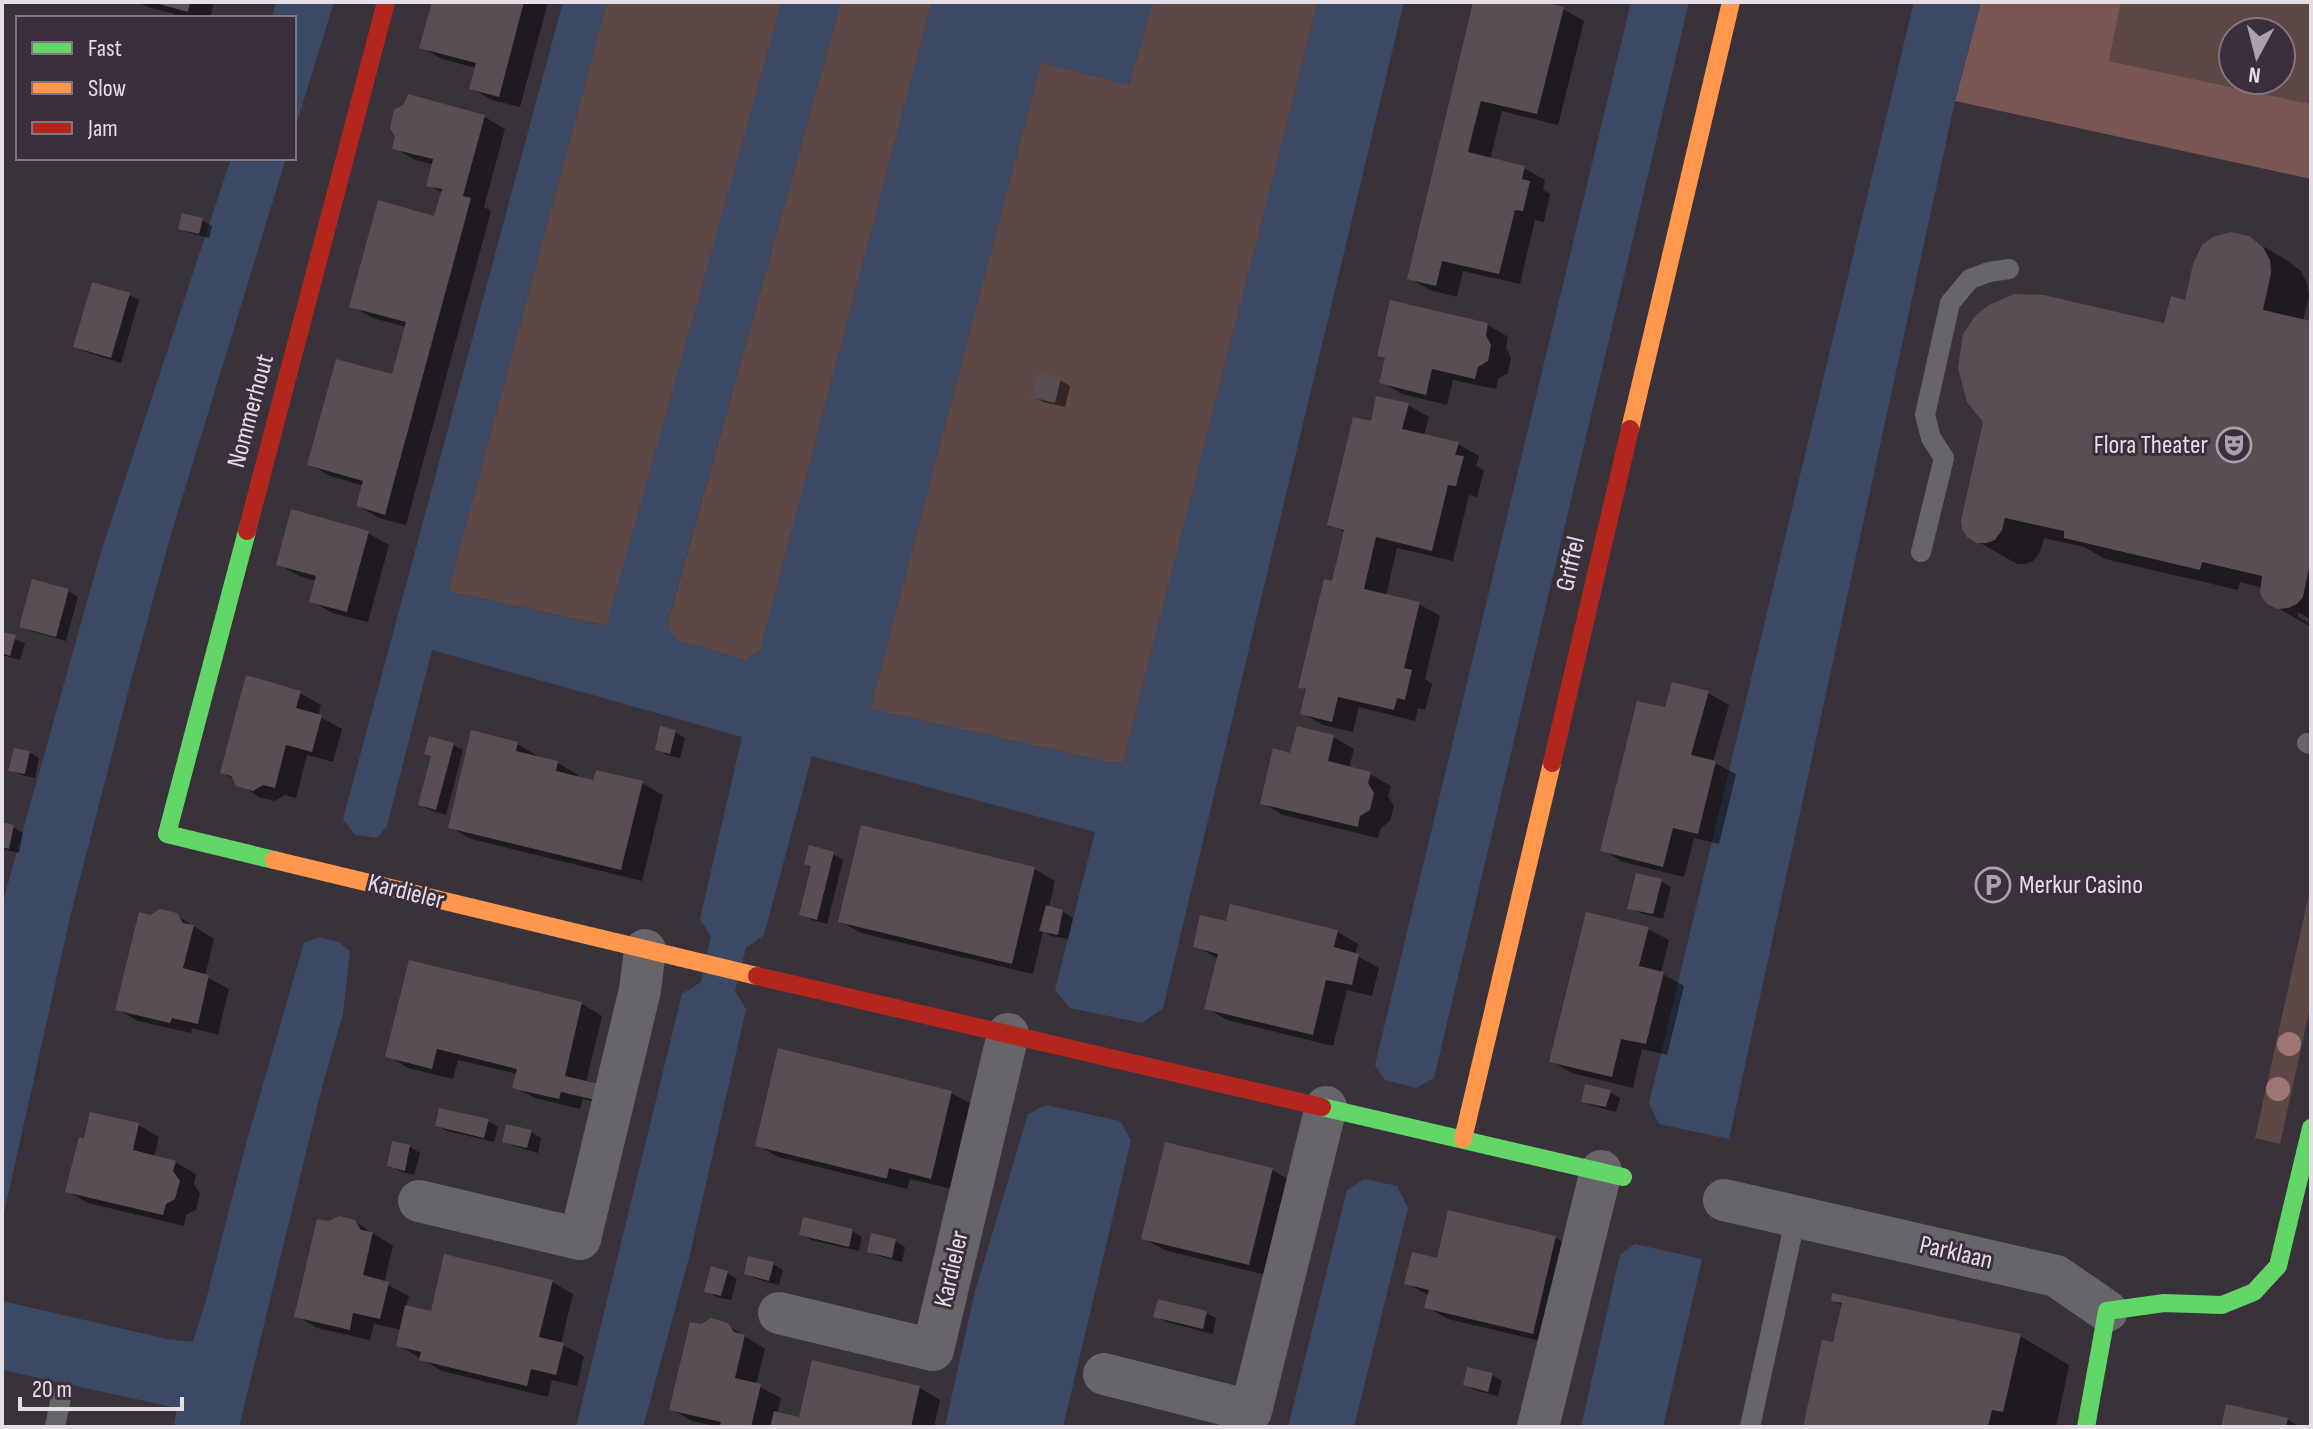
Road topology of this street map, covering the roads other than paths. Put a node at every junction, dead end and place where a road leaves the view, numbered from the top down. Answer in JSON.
{"nodes":[{"id":1,"x":386,"y":2,"type":"edge"},
{"id":2,"x":1731,"y":2,"type":"edge"},
{"id":3,"x":2009,"y":269,"type":"dead end"},
{"id":4,"x":1921,"y":552,"type":"dead end"},
{"id":5,"x":167,"y":834,"type":"joint"},
{"id":6,"x":645,"y":950,"type":"junction"},
{"id":7,"x":1008,"y":1034,"type":"junction"},
{"id":8,"x":1326,"y":1107,"type":"junction"},
{"id":9,"x":2311,"y":1128,"type":"edge"},
{"id":10,"x":1463,"y":1139,"type":"junction"},
{"id":11,"x":1612,"y":1174,"type":"joint"},
{"id":12,"x":1724,"y":1200,"type":"dead end"},
{"id":13,"x":419,"y":1201,"type":"dead end"},
{"id":14,"x":1796,"y":1216,"type":"junction"},
{"id":15,"x":2107,"y":1311,"type":"junction"},
{"id":16,"x":779,"y":1313,"type":"dead end"},
{"id":17,"x":1104,"y":1374,"type":"dead end"},
{"id":18,"x":61,"y":1397,"type":"dead end"},
{"id":19,"x":55,"y":1427,"type":"edge"},
{"id":20,"x":1538,"y":1427,"type":"edge"},
{"id":21,"x":1750,"y":1427,"type":"edge"},
{"id":22,"x":2086,"y":1427,"type":"edge"}],
"edges":[{"from":1,"to":5,"type":"street","name":"Nommerhout"},
{"from":2,"to":10,"type":"street","name":"Griffel"},
{"from":3,"to":4,"type":"lane"},
{"from":5,"to":6,"type":"street","name":"Kardieler"},
{"from":6,"to":7,"type":"street","name":"Kardieler"},
{"from":6,"to":13,"type":"street"},
{"from":7,"to":8,"type":"street","name":"Kardieler"},
{"from":7,"to":16,"type":"street","name":"Kardieler"},
{"from":8,"to":10,"type":"street","name":"Kardieler"},
{"from":8,"to":17,"type":"street"},
{"from":9,"to":15,"type":"street"},
{"from":10,"to":11,"type":"street","name":"Kardieler"},
{"from":11,"to":20,"type":"street","name":"Kardieler"},
{"from":12,"to":14,"type":"street","name":"Parklaan"},
{"from":14,"to":15,"type":"street","name":"Parklaan"},
{"from":14,"to":21,"type":"lane"},
{"from":15,"to":22,"type":"street"},
{"from":18,"to":19,"type":"lane"}]}
